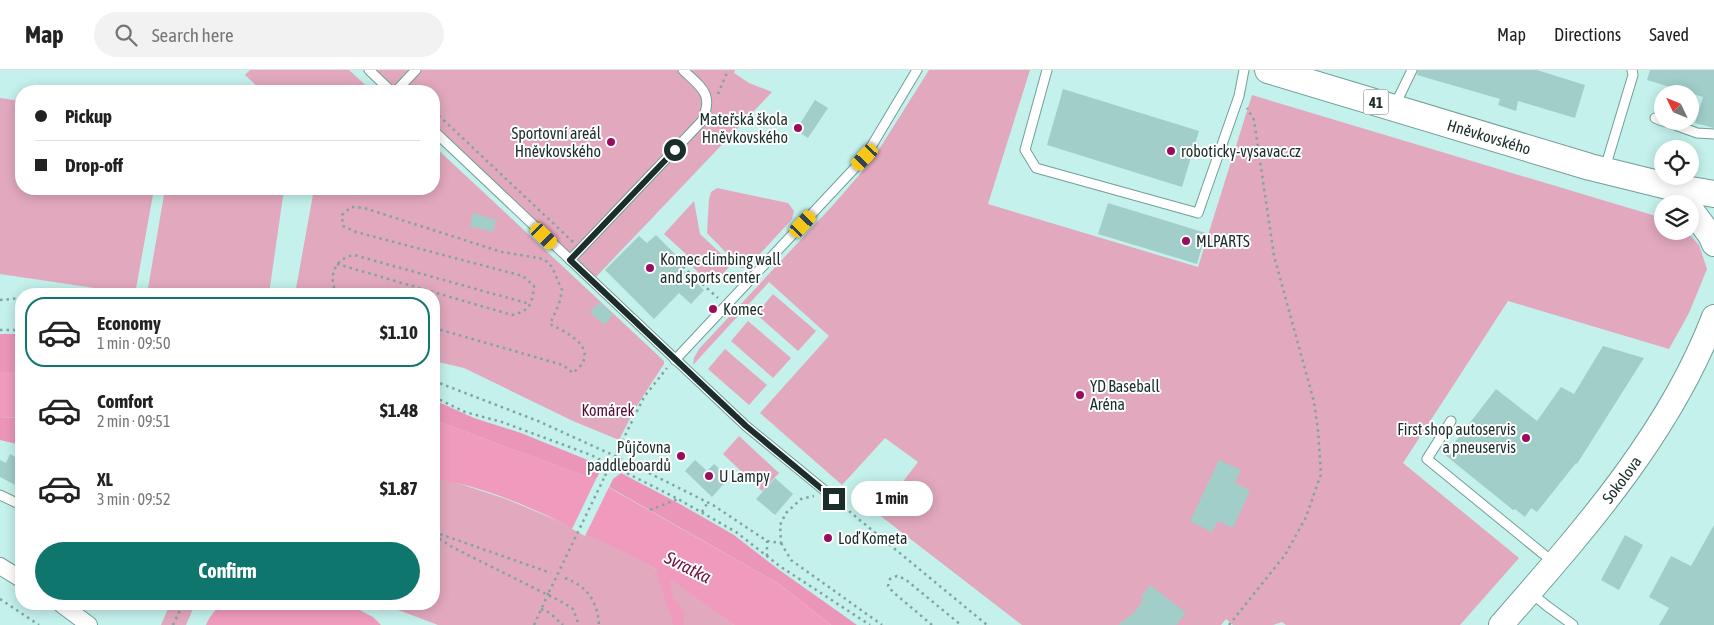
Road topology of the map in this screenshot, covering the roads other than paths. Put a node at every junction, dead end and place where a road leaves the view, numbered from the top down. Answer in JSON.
{"nodes":[{"id":1,"x":369,"y":70,"type":"edge"},
{"id":2,"x":416,"y":70,"type":"edge"},
{"id":3,"x":683,"y":70,"type":"edge"},
{"id":4,"x":917,"y":70,"type":"edge"},
{"id":5,"x":1047,"y":70,"type":"edge"},
{"id":6,"x":1244,"y":70,"type":"edge"},
{"id":7,"x":1268,"y":70,"type":"edge"},
{"id":8,"x":1412,"y":70,"type":"edge"},
{"id":9,"x":1632,"y":70,"type":"edge"},
{"id":10,"x":385,"y":85,"type":"edge"},
{"id":11,"x":402,"y":85,"type":"edge"},
{"id":12,"x":1393,"y":108,"type":"junction"},
{"id":13,"x":1688,"y":130,"type":"edge"},
{"id":14,"x":1714,"y":134,"type":"edge"},
{"id":15,"x":440,"y":138,"type":"edge"},
{"id":16,"x":1604,"y":171,"type":"junction"},
{"id":17,"x":1667,"y":186,"type":"junction"},
{"id":18,"x":1714,"y":194,"type":"edge"},
{"id":19,"x":1676,"y":195,"type":"edge"},
{"id":20,"x":1699,"y":220,"type":"edge"},
{"id":21,"x":1714,"y":244,"type":"edge"},
{"id":22,"x":570,"y":260,"type":"junction"},
{"id":23,"x":1714,"y":316,"type":"edge"},
{"id":24,"x":1708,"y":338,"type":"edge"},
{"id":25,"x":675,"y":360,"type":"junction"},
{"id":26,"x":1451,"y":421,"type":"dead end"},
{"id":27,"x":0,"y":495,"type":"edge"},
{"id":28,"x":834,"y":499,"type":"road end"},
{"id":29,"x":15,"y":502,"type":"edge"},
{"id":30,"x":1556,"y":564,"type":"junction"},
{"id":31,"x":0,"y":566,"type":"edge"},
{"id":32,"x":15,"y":575,"type":"edge"},
{"id":33,"x":1530,"y":592,"type":"junction"},
{"id":34,"x":69,"y":610,"type":"edge"},
{"id":35,"x":1567,"y":623,"type":"edge"},
{"id":36,"x":89,"y":625,"type":"edge"},
{"id":37,"x":1501,"y":625,"type":"edge"}],
"edges":[{"from":1,"to":10,"type":"lane"},
{"from":2,"to":11,"type":"lane"},
{"from":3,"to":22,"type":"lane"},
{"from":4,"to":25,"type":"lane"},
{"from":5,"to":6,"type":"lane"},
{"from":7,"to":12,"type":"main road","name":"Hněvkovského","number":"41"},
{"from":8,"to":12,"type":"lane"},
{"from":9,"to":16,"type":"lane"},
{"from":12,"to":16,"type":"main road","name":"Hněvkovského","number":"41"},
{"from":13,"to":14,"type":"lane"},
{"from":15,"to":22,"type":"lane"},
{"from":16,"to":17,"type":"main road","name":"Hněvkovského","number":"41"},
{"from":17,"to":18,"type":"main road","name":"Hněvkovského","number":"41"},
{"from":17,"to":19,"type":"street"},
{"from":20,"to":21,"type":"street"},
{"from":22,"to":25,"type":"lane"},
{"from":23,"to":24,"type":"street","name":"Sokolova"},
{"from":24,"to":30,"type":"street","name":"Sokolova"},
{"from":25,"to":28,"type":"lane"},
{"from":26,"to":30,"type":"lane"},
{"from":27,"to":29,"type":"lane"},
{"from":30,"to":33,"type":"street","name":"Sokolova"},
{"from":31,"to":32,"type":"street"},
{"from":33,"to":35,"type":"lane"},
{"from":33,"to":37,"type":"street","name":"Sokolova"},
{"from":34,"to":36,"type":"street"}]}
